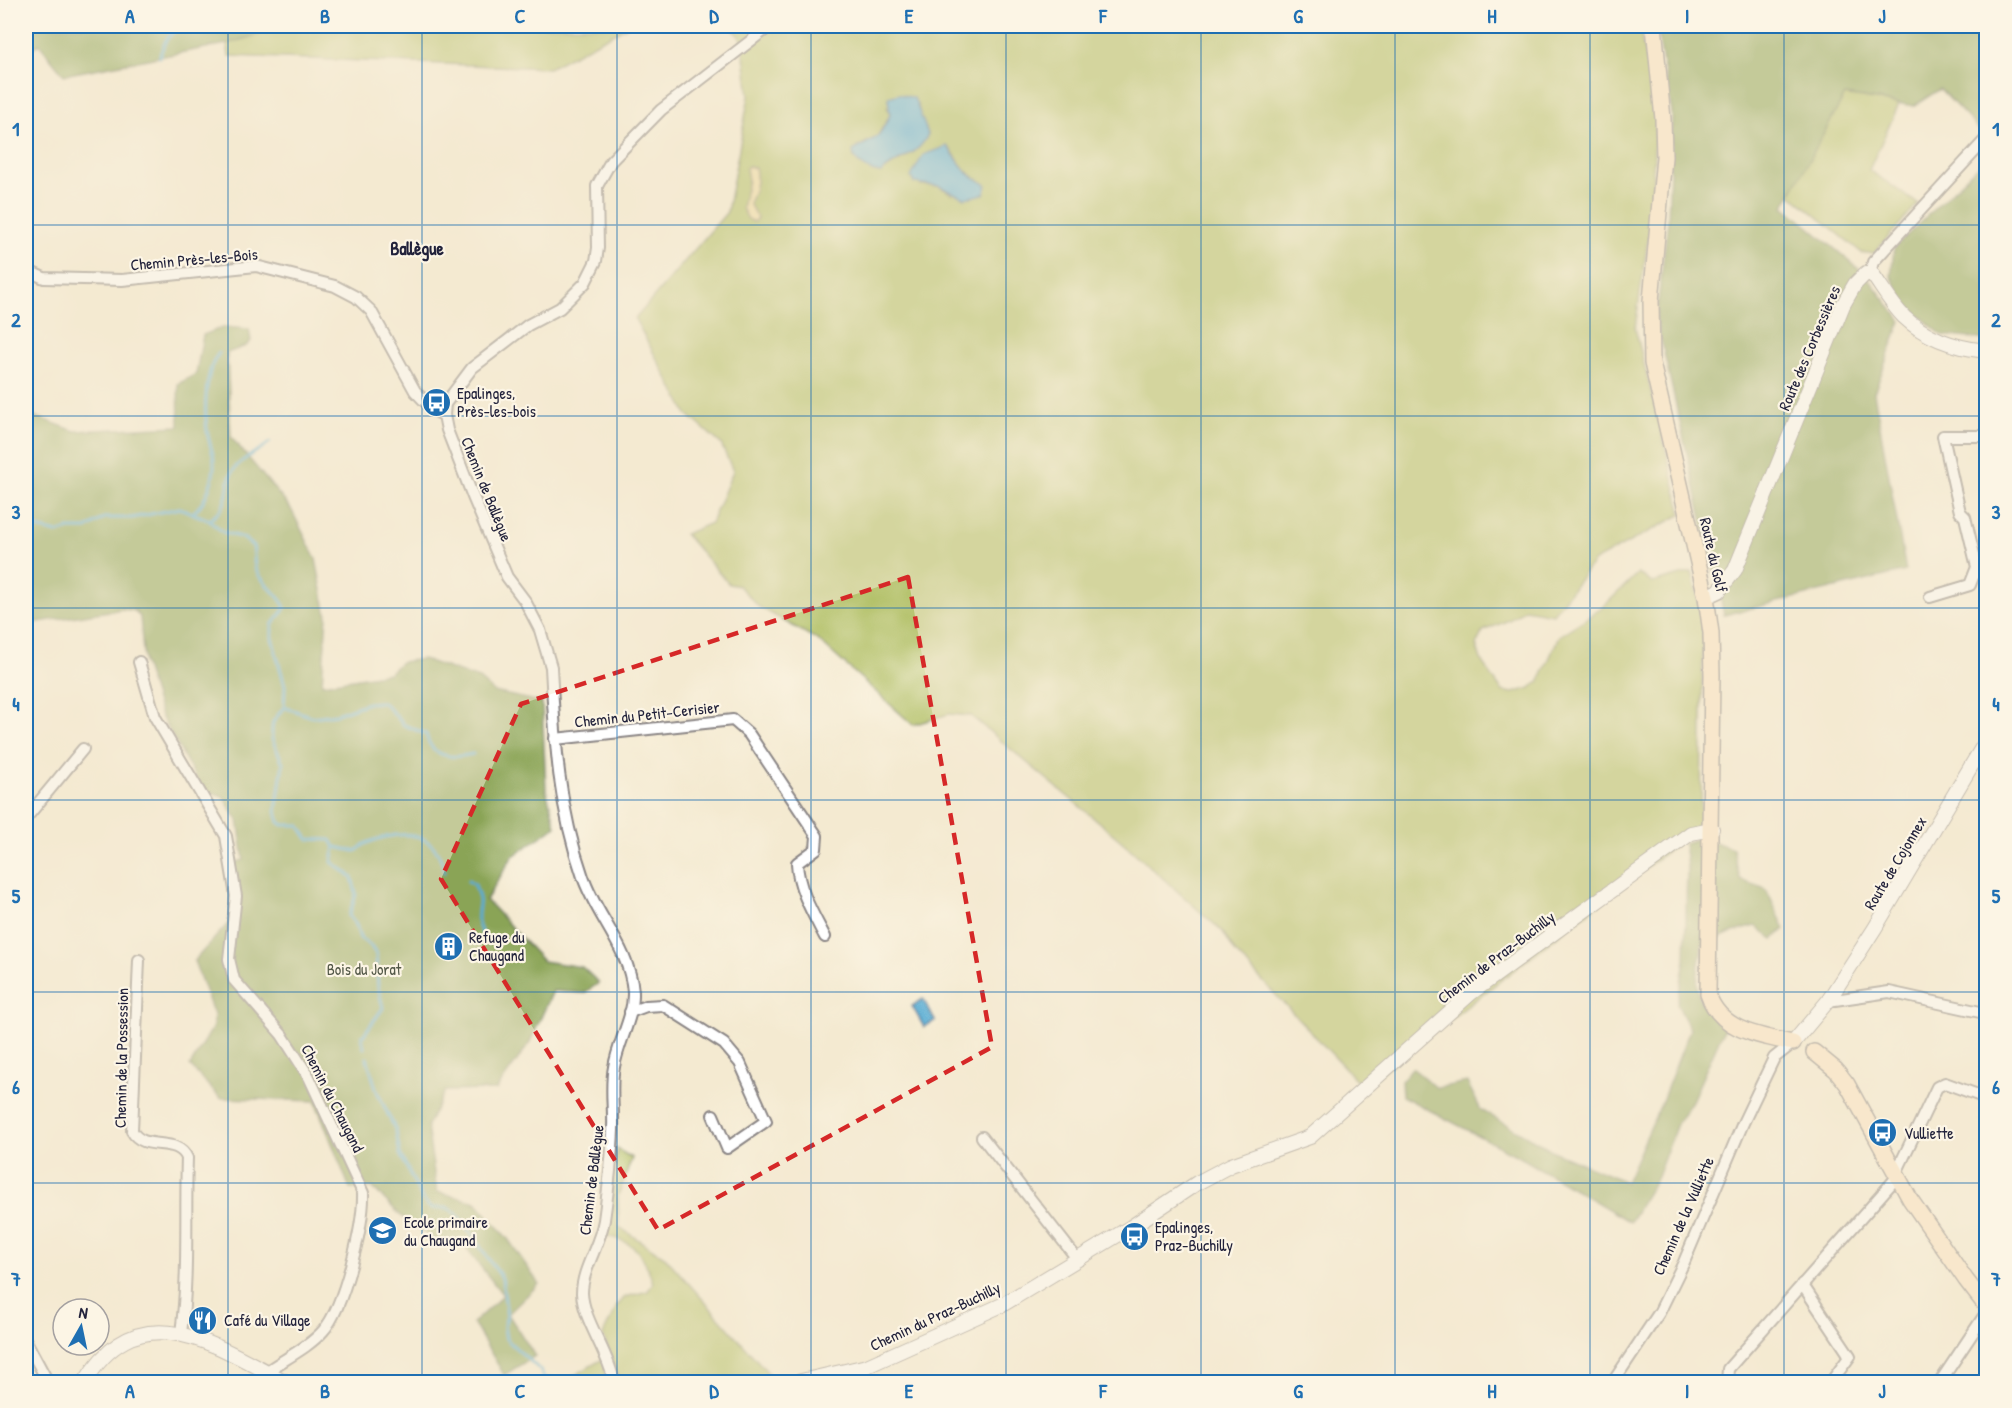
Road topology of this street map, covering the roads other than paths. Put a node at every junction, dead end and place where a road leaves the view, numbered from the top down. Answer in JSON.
{"nodes":[{"id":1,"x":770,"y":26,"type":"edge"},
{"id":2,"x":1654,"y":26,"type":"edge"},
{"id":3,"x":1986,"y":139,"type":"edge"},
{"id":4,"x":26,"y":270,"type":"edge"},
{"id":5,"x":1870,"y":273,"type":"junction"},
{"id":6,"x":1986,"y":351,"type":"edge"},
{"id":7,"x":444,"y":415,"type":"junction"},
{"id":8,"x":1986,"y":435,"type":"edge"},
{"id":9,"x":1982,"y":566,"type":"edge"},
{"id":10,"x":1706,"y":597,"type":"junction"},
{"id":11,"x":1930,"y":597,"type":"dead end"},
{"id":12,"x":139,"y":662,"type":"dead end"},
{"id":13,"x":555,"y":739,"type":"junction"},
{"id":14,"x":1986,"y":741,"type":"edge"},
{"id":15,"x":83,"y":749,"type":"dead end"},
{"id":16,"x":26,"y":818,"type":"edge"},
{"id":17,"x":1712,"y":829,"type":"junction"},
{"id":18,"x":825,"y":937,"type":"dead end"},
{"id":19,"x":139,"y":960,"type":"dead end"},
{"id":20,"x":1828,"y":1001,"type":"junction"},
{"id":21,"x":1986,"y":1011,"type":"edge"},
{"id":22,"x":630,"y":1012,"type":"junction"},
{"id":23,"x":1770,"y":1038,"type":"junction"},
{"id":24,"x":1793,"y":1043,"type":"junction"},
{"id":25,"x":1814,"y":1052,"type":"joint"},
{"id":26,"x":1774,"y":1058,"type":"junction"},
{"id":27,"x":1986,"y":1098,"type":"edge"},
{"id":28,"x":713,"y":1115,"type":"dead end"},
{"id":29,"x":982,"y":1137,"type":"dead end"},
{"id":30,"x":1248,"y":1159,"type":"joint"},
{"id":31,"x":1897,"y":1175,"type":"junction"},
{"id":32,"x":1078,"y":1260,"type":"junction"},
{"id":33,"x":1802,"y":1284,"type":"junction"},
{"id":34,"x":1986,"y":1306,"type":"edge"},
{"id":35,"x":1986,"y":1313,"type":"edge"},
{"id":36,"x":181,"y":1333,"type":"junction"},
{"id":37,"x":26,"y":1341,"type":"edge"},
{"id":38,"x":266,"y":1372,"type":"junction"},
{"id":39,"x":48,"y":1383,"type":"edge"},
{"id":40,"x":85,"y":1383,"type":"edge"},
{"id":41,"x":286,"y":1383,"type":"edge"},
{"id":42,"x":614,"y":1383,"type":"edge"},
{"id":43,"x":796,"y":1383,"type":"edge"},
{"id":44,"x":1613,"y":1383,"type":"edge"},
{"id":45,"x":1727,"y":1383,"type":"edge"},
{"id":46,"x":1831,"y":1383,"type":"edge"},
{"id":47,"x":1940,"y":1383,"type":"edge"}],
"edges":[{"from":1,"to":7,"type":"street"},
{"from":2,"to":10,"type":"main road","name":"Route du Golf"},
{"from":3,"to":5,"type":"street","name":"Route des Corbessières"},
{"from":4,"to":7,"type":"street","name":"Chemin Près-les-Bois"},
{"from":5,"to":6,"type":"street"},
{"from":5,"to":10,"type":"street","name":"Route des Corbessières"},
{"from":7,"to":13,"type":"street","name":"Chemin de Ballègue"},
{"from":8,"to":9,"type":"street"},
{"from":9,"to":11,"type":"street"},
{"from":10,"to":17,"type":"main road","name":"Route du Golf"},
{"from":12,"to":38,"type":"street","name":"Chemin du Chaugand"},
{"from":13,"to":18,"type":"street","name":"Chemin du Petit-Cerisier"},
{"from":13,"to":22,"type":"street","name":"Chemin de Ballègue"},
{"from":14,"to":20,"type":"street","name":"Route de Cojonnex"},
{"from":15,"to":16,"type":"street"},
{"from":17,"to":23,"type":"main road","name":"Route du Golf"},
{"from":17,"to":30,"type":"street","name":"Chemin de Praz-Buchilly"},
{"from":19,"to":36,"type":"street","name":"Chemin de la Possession"},
{"from":20,"to":21,"type":"street"},
{"from":20,"to":24,"type":"street","name":"Route de Cojonnex"},
{"from":22,"to":28,"type":"street"},
{"from":22,"to":42,"type":"street","name":"Chemin de Ballègue"},
{"from":23,"to":24,"type":"main road","name":"Route du Golf"},
{"from":23,"to":26,"type":"street"},
{"from":24,"to":25,"type":"street"},
{"from":24,"to":26,"type":"street","name":"Chemin de la Vulliette"},
{"from":25,"to":31,"type":"main road"},
{"from":26,"to":44,"type":"street","name":"Chemin de la Vulliette"},
{"from":27,"to":31,"type":"street"},
{"from":29,"to":32,"type":"street"},
{"from":30,"to":32,"type":"street","name":"Chemin du Praz-Buchilly"},
{"from":31,"to":33,"type":"street"},
{"from":31,"to":34,"type":"main road"},
{"from":32,"to":43,"type":"street","name":"Chemin du Praz-Buchilly"},
{"from":33,"to":45,"type":"street"},
{"from":33,"to":46,"type":"street"},
{"from":35,"to":47,"type":"street"},
{"from":36,"to":38,"type":"street"},
{"from":36,"to":40,"type":"street"},
{"from":37,"to":39,"type":"street"},
{"from":38,"to":41,"type":"street"}]}
